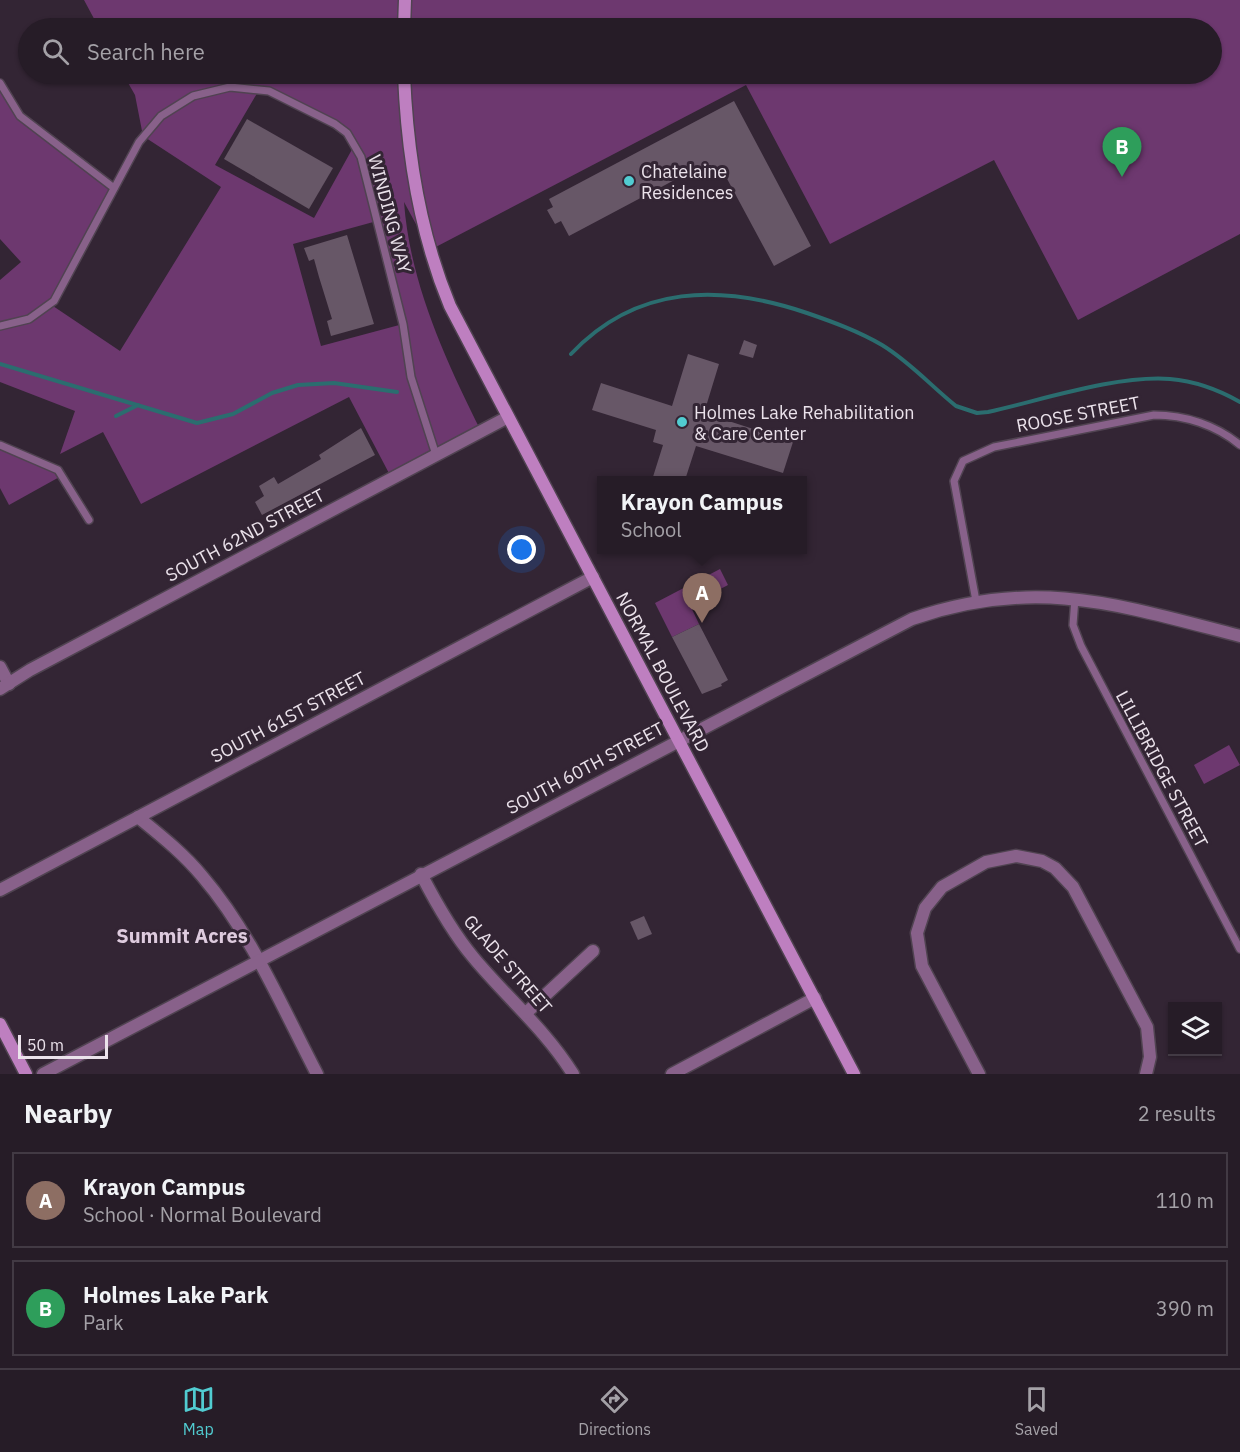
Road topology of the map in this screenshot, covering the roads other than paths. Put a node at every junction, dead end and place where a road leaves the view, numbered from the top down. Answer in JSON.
{"nodes":[{"id":1,"x":405,"y":0,"type":"edge"},
{"id":2,"x":404,"y":18,"type":"edge"},
{"id":3,"x":0,"y":83,"type":"edge"},
{"id":4,"x":405,"y":84,"type":"edge"},
{"id":5,"x":114,"y":188,"type":"junction"},
{"id":6,"x":0,"y":326,"type":"edge"},
{"id":7,"x":508,"y":417,"type":"junction"},
{"id":8,"x":0,"y":445,"type":"edge"},
{"id":9,"x":1240,"y":445,"type":"edge"},
{"id":10,"x":435,"y":455,"type":"junction"},
{"id":11,"x":89,"y":520,"type":"dead end"},
{"id":12,"x":593,"y":577,"type":"junction"},
{"id":13,"x":1075,"y":598,"type":"junction"},
{"id":14,"x":976,"y":602,"type":"junction"},
{"id":15,"x":1240,"y":636,"type":"edge"},
{"id":16,"x":0,"y":667,"type":"edge"},
{"id":17,"x":4,"y":686,"type":"edge"},
{"id":18,"x":677,"y":739,"type":"junction"},
{"id":19,"x":138,"y":817,"type":"junction"},
{"id":20,"x":421,"y":874,"type":"junction"},
{"id":21,"x":0,"y":890,"type":"edge"},
{"id":22,"x":1240,"y":950,"type":"edge"},
{"id":23,"x":593,"y":951,"type":"dead end"},
{"id":24,"x":257,"y":961,"type":"junction"},
{"id":25,"x":815,"y":998,"type":"junction"},
{"id":26,"x":526,"y":1014,"type":"junction"},
{"id":27,"x":0,"y":1024,"type":"edge"},
{"id":28,"x":1147,"y":1072,"type":"edge"},
{"id":29,"x":26,"y":1074,"type":"edge"},
{"id":30,"x":43,"y":1074,"type":"edge"},
{"id":31,"x":317,"y":1074,"type":"edge"},
{"id":32,"x":573,"y":1074,"type":"edge"},
{"id":33,"x":672,"y":1074,"type":"edge"},
{"id":34,"x":854,"y":1074,"type":"edge"},
{"id":35,"x":979,"y":1074,"type":"edge"}],
"edges":[{"from":1,"to":2,"type":"main road"},
{"from":3,"to":5,"type":"lane"},
{"from":4,"to":7,"type":"main road","name":"NORMAL BOULEVARD"},
{"from":5,"to":6,"type":"lane","name":"WINDING WAY"},
{"from":5,"to":10,"type":"lane","name":"WINDING WAY"},
{"from":7,"to":10,"type":"street","name":"SOUTH 62ND STREET"},
{"from":7,"to":12,"type":"main road","name":"NORMAL BOULEVARD"},
{"from":8,"to":11,"type":"lane"},
{"from":9,"to":14,"type":"lane","name":"ROOSE STREET"},
{"from":10,"to":17,"type":"street","name":"SOUTH 62ND STREET"},
{"from":12,"to":18,"type":"main road","name":"NORMAL BOULEVARD"},
{"from":12,"to":19,"type":"street","name":"SOUTH 61ST STREET"},
{"from":13,"to":14,"type":"street","name":"SOUTH 60TH STREET"},
{"from":13,"to":15,"type":"street","name":"SOUTH 60TH STREET"},
{"from":13,"to":22,"type":"lane","name":"LILLIBRIDGE STREET"},
{"from":14,"to":18,"type":"street","name":"SOUTH 60TH STREET"},
{"from":16,"to":17,"type":"street"},
{"from":18,"to":20,"type":"street","name":"SOUTH 60TH STREET"},
{"from":18,"to":25,"type":"main road","name":"NORMAL BOULEVARD"},
{"from":19,"to":21,"type":"street","name":"SOUTH 61ST STREET"},
{"from":19,"to":24,"type":"street"},
{"from":20,"to":24,"type":"street","name":"SOUTH 60TH STREET"},
{"from":20,"to":26,"type":"street","name":"GLADE STREET"},
{"from":23,"to":26,"type":"street"},
{"from":24,"to":30,"type":"street","name":"SOUTH 60TH STREET"},
{"from":24,"to":31,"type":"street"},
{"from":25,"to":33,"type":"street"},
{"from":25,"to":34,"type":"main road","name":"NORMAL BOULEVARD"},
{"from":26,"to":32,"type":"street","name":"GLADE STREET"},
{"from":27,"to":29,"type":"main road"},
{"from":28,"to":35,"type":"street"}]}
